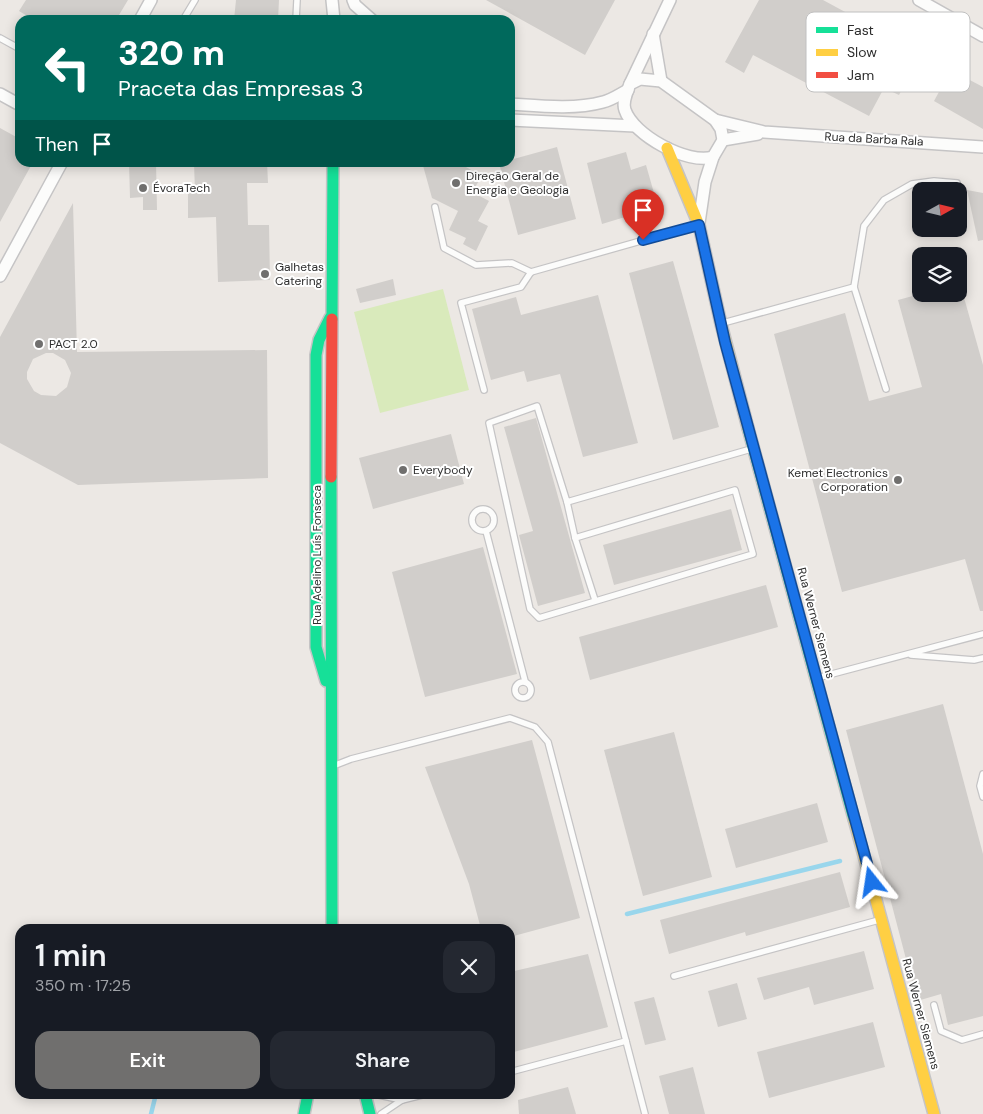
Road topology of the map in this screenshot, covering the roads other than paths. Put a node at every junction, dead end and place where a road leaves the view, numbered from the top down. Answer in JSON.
{"nodes":[{"id":1,"x":152,"y":0,"type":"edge"},
{"id":2,"x":195,"y":0,"type":"edge"},
{"id":3,"x":297,"y":0,"type":"edge"},
{"id":4,"x":332,"y":0,"type":"edge"},
{"id":5,"x":353,"y":0,"type":"edge"},
{"id":6,"x":670,"y":0,"type":"edge"},
{"id":7,"x":919,"y":0,"type":"edge"},
{"id":8,"x":940,"y":12,"type":"edge"},
{"id":9,"x":143,"y":15,"type":"edge"},
{"id":10,"x":186,"y":15,"type":"edge"},
{"id":11,"x":296,"y":15,"type":"edge"},
{"id":12,"x":334,"y":15,"type":"edge"},
{"id":13,"x":366,"y":15,"type":"edge"},
{"id":14,"x":970,"y":29,"type":"edge"},
{"id":15,"x":653,"y":34,"type":"junction"},
{"id":16,"x":983,"y":36,"type":"edge"},
{"id":17,"x":0,"y":38,"type":"edge"},
{"id":18,"x":15,"y":46,"type":"edge"},
{"id":19,"x":661,"y":81,"type":"junction"},
{"id":20,"x":629,"y":87,"type":"junction"},
{"id":21,"x":0,"y":94,"type":"edge"},
{"id":22,"x":15,"y":102,"type":"edge"},
{"id":23,"x":515,"y":104,"type":"edge"},
{"id":24,"x":515,"y":120,"type":"edge"},
{"id":25,"x":715,"y":120,"type":"junction"},
{"id":26,"x":635,"y":126,"type":"junction"},
{"id":27,"x":764,"y":132,"type":"junction"},
{"id":28,"x":723,"y":140,"type":"junction"},
{"id":29,"x":983,"y":147,"type":"edge"},
{"id":30,"x":667,"y":148,"type":"junction"},
{"id":31,"x":713,"y":157,"type":"junction"},
{"id":32,"x":59,"y":167,"type":"edge"},
{"id":33,"x":333,"y":167,"type":"edge"},
{"id":34,"x":337,"y":167,"type":"edge"},
{"id":35,"x":332,"y":182,"type":"junction"},
{"id":36,"x":927,"y":182,"type":"edge"},
{"id":37,"x":946,"y":182,"type":"edge"},
{"id":38,"x":912,"y":184,"type":"edge"},
{"id":39,"x":435,"y":208,"type":"dead end"},
{"id":40,"x":699,"y":225,"type":"junction"},
{"id":41,"x":530,"y":272,"type":"junction"},
{"id":42,"x":0,"y":276,"type":"edge"},
{"id":43,"x":854,"y":287,"type":"junction"},
{"id":44,"x":721,"y":324,"type":"junction"},
{"id":45,"x":886,"y":389,"type":"dead end"},
{"id":46,"x":484,"y":390,"type":"dead end"},
{"id":47,"x":754,"y":448,"type":"junction"},
{"id":48,"x":567,"y":502,"type":"junction"},
{"id":49,"x":486,"y":531,"type":"junction"},
{"id":50,"x":575,"y":538,"type":"junction"},
{"id":51,"x":595,"y":600,"type":"junction"},
{"id":52,"x":983,"y":634,"type":"edge"},
{"id":53,"x":905,"y":655,"type":"junction"},
{"id":54,"x":983,"y":658,"type":"edge"},
{"id":55,"x":817,"y":678,"type":"junction"},
{"id":56,"x":525,"y":681,"type":"dead end"},
{"id":57,"x":331,"y":767,"type":"junction"},
{"id":58,"x":983,"y":774,"type":"edge"},
{"id":59,"x":983,"y":797,"type":"edge"},
{"id":60,"x":881,"y":919,"type":"junction"},
{"id":61,"x":332,"y":924,"type":"edge"},
{"id":62,"x":674,"y":976,"type":"dead end"},
{"id":63,"x":934,"y":1005,"type":"dead end"},
{"id":64,"x":983,"y":1034,"type":"edge"},
{"id":65,"x":626,"y":1041,"type":"junction"},
{"id":66,"x":515,"y":1071,"type":"edge"},
{"id":67,"x":307,"y":1099,"type":"edge"},
{"id":68,"x":367,"y":1099,"type":"edge"},
{"id":69,"x":397,"y":1099,"type":"edge"},
{"id":70,"x":406,"y":1099,"type":"edge"},
{"id":71,"x":402,"y":1100,"type":"junction"},
{"id":72,"x":304,"y":1114,"type":"edge"},
{"id":73,"x":370,"y":1114,"type":"edge"},
{"id":74,"x":381,"y":1114,"type":"edge"},
{"id":75,"x":645,"y":1114,"type":"edge"},
{"id":76,"x":934,"y":1114,"type":"edge"}],
"edges":[{"from":1,"to":9,"type":"street"},
{"from":2,"to":10,"type":"lane"},
{"from":3,"to":11,"type":"lane"},
{"from":4,"to":12,"type":"street"},
{"from":5,"to":13,"type":"street"},
{"from":6,"to":15,"type":"street"},
{"from":7,"to":8,"type":"street"},
{"from":14,"to":16,"type":"street"},
{"from":15,"to":19,"type":"street"},
{"from":15,"to":20,"type":"street"},
{"from":17,"to":18,"type":"lane"},
{"from":19,"to":20,"type":"street"},
{"from":19,"to":25,"type":"street"},
{"from":20,"to":23,"type":"street"},
{"from":20,"to":26,"type":"street"},
{"from":21,"to":22,"type":"street"},
{"from":24,"to":26,"type":"street"},
{"from":25,"to":27,"type":"street","name":"Rua da Barba Rala"},
{"from":25,"to":28,"type":"street"},
{"from":26,"to":30,"type":"street"},
{"from":27,"to":28,"type":"street","name":"Rua da Barba Rala"},
{"from":27,"to":29,"type":"street","name":"Rua da Barba Rala"},
{"from":28,"to":31,"type":"street","name":"Rua Werner Siemens"},
{"from":30,"to":31,"type":"street"},
{"from":30,"to":40,"type":"street","name":"Rua Werner Siemens"},
{"from":31,"to":40,"type":"street","name":"Rua Werner Siemens"},
{"from":32,"to":42,"type":"street"},
{"from":33,"to":35,"type":"street","name":"Rua Adelino Luís Fonseca"},
{"from":34,"to":35,"type":"street","name":"Rua Adelino Luís Fonseca"},
{"from":35,"to":57,"type":"street","name":"Rua Adelino Luís Fonseca"},
{"from":36,"to":37,"type":"lane"},
{"from":38,"to":43,"type":"lane"},
{"from":39,"to":41,"type":"lane"},
{"from":40,"to":41,"type":"lane"},
{"from":40,"to":44,"type":"street","name":"Rua Werner Siemens"},
{"from":41,"to":46,"type":"lane"},
{"from":43,"to":44,"type":"lane"},
{"from":43,"to":45,"type":"lane"},
{"from":44,"to":47,"type":"street","name":"Rua Werner Siemens"},
{"from":47,"to":48,"type":"lane"},
{"from":47,"to":55,"type":"street","name":"Rua Werner Siemens"},
{"from":48,"to":50,"type":"lane"},
{"from":48,"to":51,"type":"lane"},
{"from":49,"to":49,"type":"lane"},
{"from":49,"to":56,"type":"lane"},
{"from":50,"to":51,"type":"lane"},
{"from":50,"to":51,"type":"lane"},
{"from":52,"to":53,"type":"lane"},
{"from":53,"to":54,"type":"lane"},
{"from":53,"to":55,"type":"lane"},
{"from":55,"to":60,"type":"street","name":"Rua Werner Siemens"},
{"from":57,"to":61,"type":"street","name":"Rua Adelino Luís Fonseca"},
{"from":57,"to":65,"type":"lane"},
{"from":58,"to":59,"type":"lane"},
{"from":60,"to":62,"type":"lane"},
{"from":60,"to":76,"type":"street","name":"Rua Werner Siemens"},
{"from":63,"to":64,"type":"lane"},
{"from":65,"to":66,"type":"lane"},
{"from":65,"to":75,"type":"lane"},
{"from":67,"to":72,"type":"street"},
{"from":68,"to":73,"type":"street"},
{"from":69,"to":71,"type":"lane"},
{"from":70,"to":71,"type":"lane"},
{"from":71,"to":74,"type":"lane"}]}
